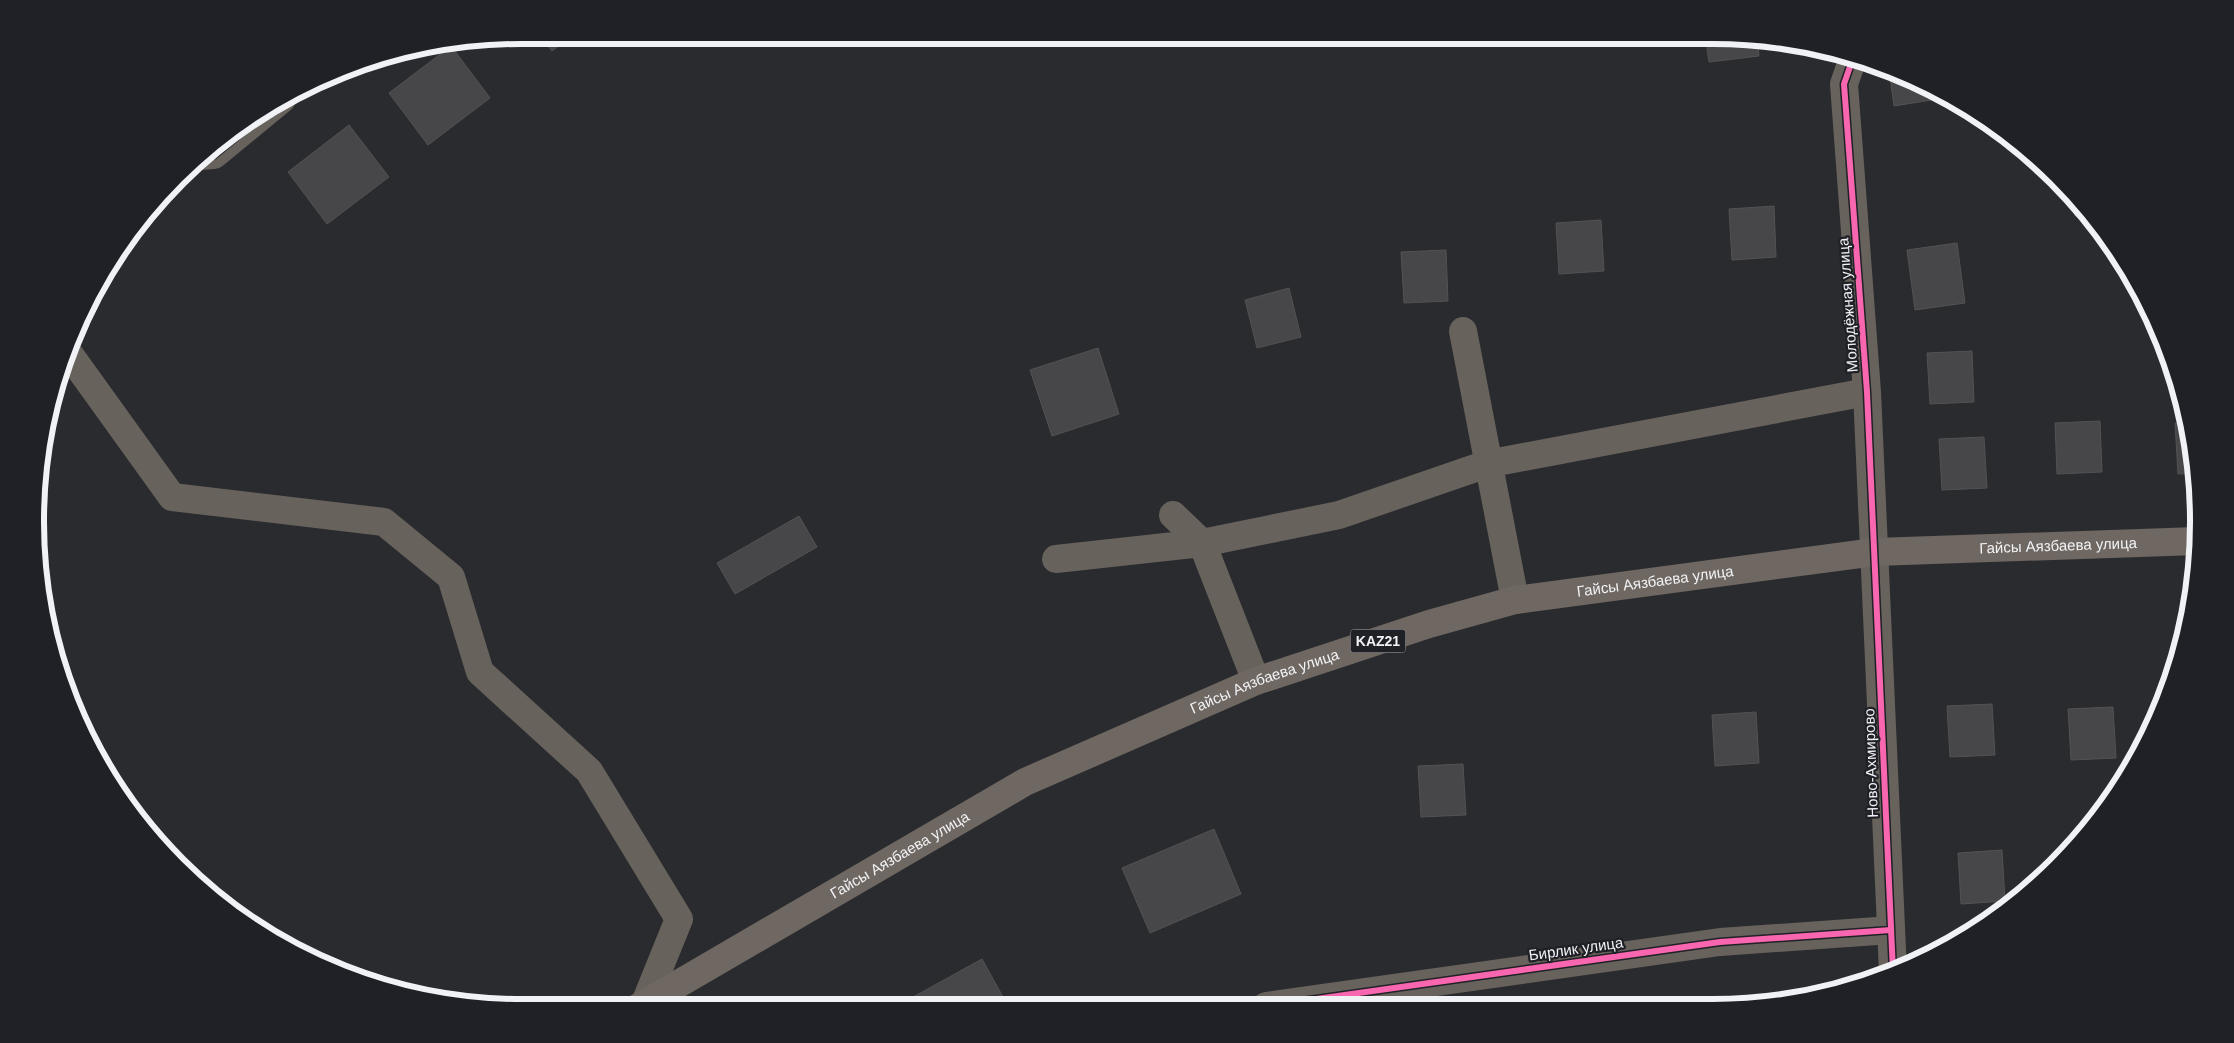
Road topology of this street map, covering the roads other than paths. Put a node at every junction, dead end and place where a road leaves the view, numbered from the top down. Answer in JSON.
{"nodes":[{"id":1,"x":1851,"y":64,"type":"edge"},
{"id":2,"x":1463,"y":331,"type":"dead end"},
{"id":3,"x":73,"y":359,"type":"edge"},
{"id":4,"x":1867,"y":392,"type":"junction"},
{"id":5,"x":1488,"y":464,"type":"junction"},
{"id":6,"x":1173,"y":515,"type":"dead end"},
{"id":7,"x":2189,"y":541,"type":"edge"},
{"id":8,"x":1202,"y":543,"type":"junction"},
{"id":9,"x":1875,"y":552,"type":"junction"},
{"id":10,"x":1056,"y":559,"type":"dead end"},
{"id":11,"x":1515,"y":600,"type":"junction"},
{"id":12,"x":1256,"y":681,"type":"junction"},
{"id":13,"x":1891,"y":930,"type":"junction"},
{"id":14,"x":1898,"y":962,"type":"edge"},
{"id":15,"x":646,"y":999,"type":"edge"},
{"id":16,"x":655,"y":999,"type":"edge"},
{"id":17,"x":1316,"y":999,"type":"edge"}],
"edges":[{"from":1,"to":4,"type":"street","name":"Молодёжная улица"},
{"from":2,"to":5,"type":"street"},
{"from":3,"to":15,"type":"street"},
{"from":4,"to":5,"type":"street"},
{"from":4,"to":9,"type":"street","name":"Молодёжная улица"},
{"from":5,"to":8,"type":"street"},
{"from":5,"to":11,"type":"street"},
{"from":6,"to":8,"type":"street"},
{"from":7,"to":9,"type":"highway","name":"Гайсы Аязбаева улица","number":"KAZ21"},
{"from":8,"to":10,"type":"street"},
{"from":8,"to":12,"type":"street"},
{"from":9,"to":11,"type":"highway","name":"Гайсы Аязбаева улица","number":"KAZ21"},
{"from":9,"to":13,"type":"street","name":"Ново-Ахмирово"},
{"from":11,"to":12,"type":"highway","name":"Гайсы Аязбаева улица","number":"KAZ21"},
{"from":12,"to":16,"type":"highway","name":"Гайсы Аязбаева улица","number":"KAZ21"},
{"from":13,"to":14,"type":"street","name":"Ново-Ахмирово"},
{"from":13,"to":17,"type":"street","name":"Бирлик улица"}]}
